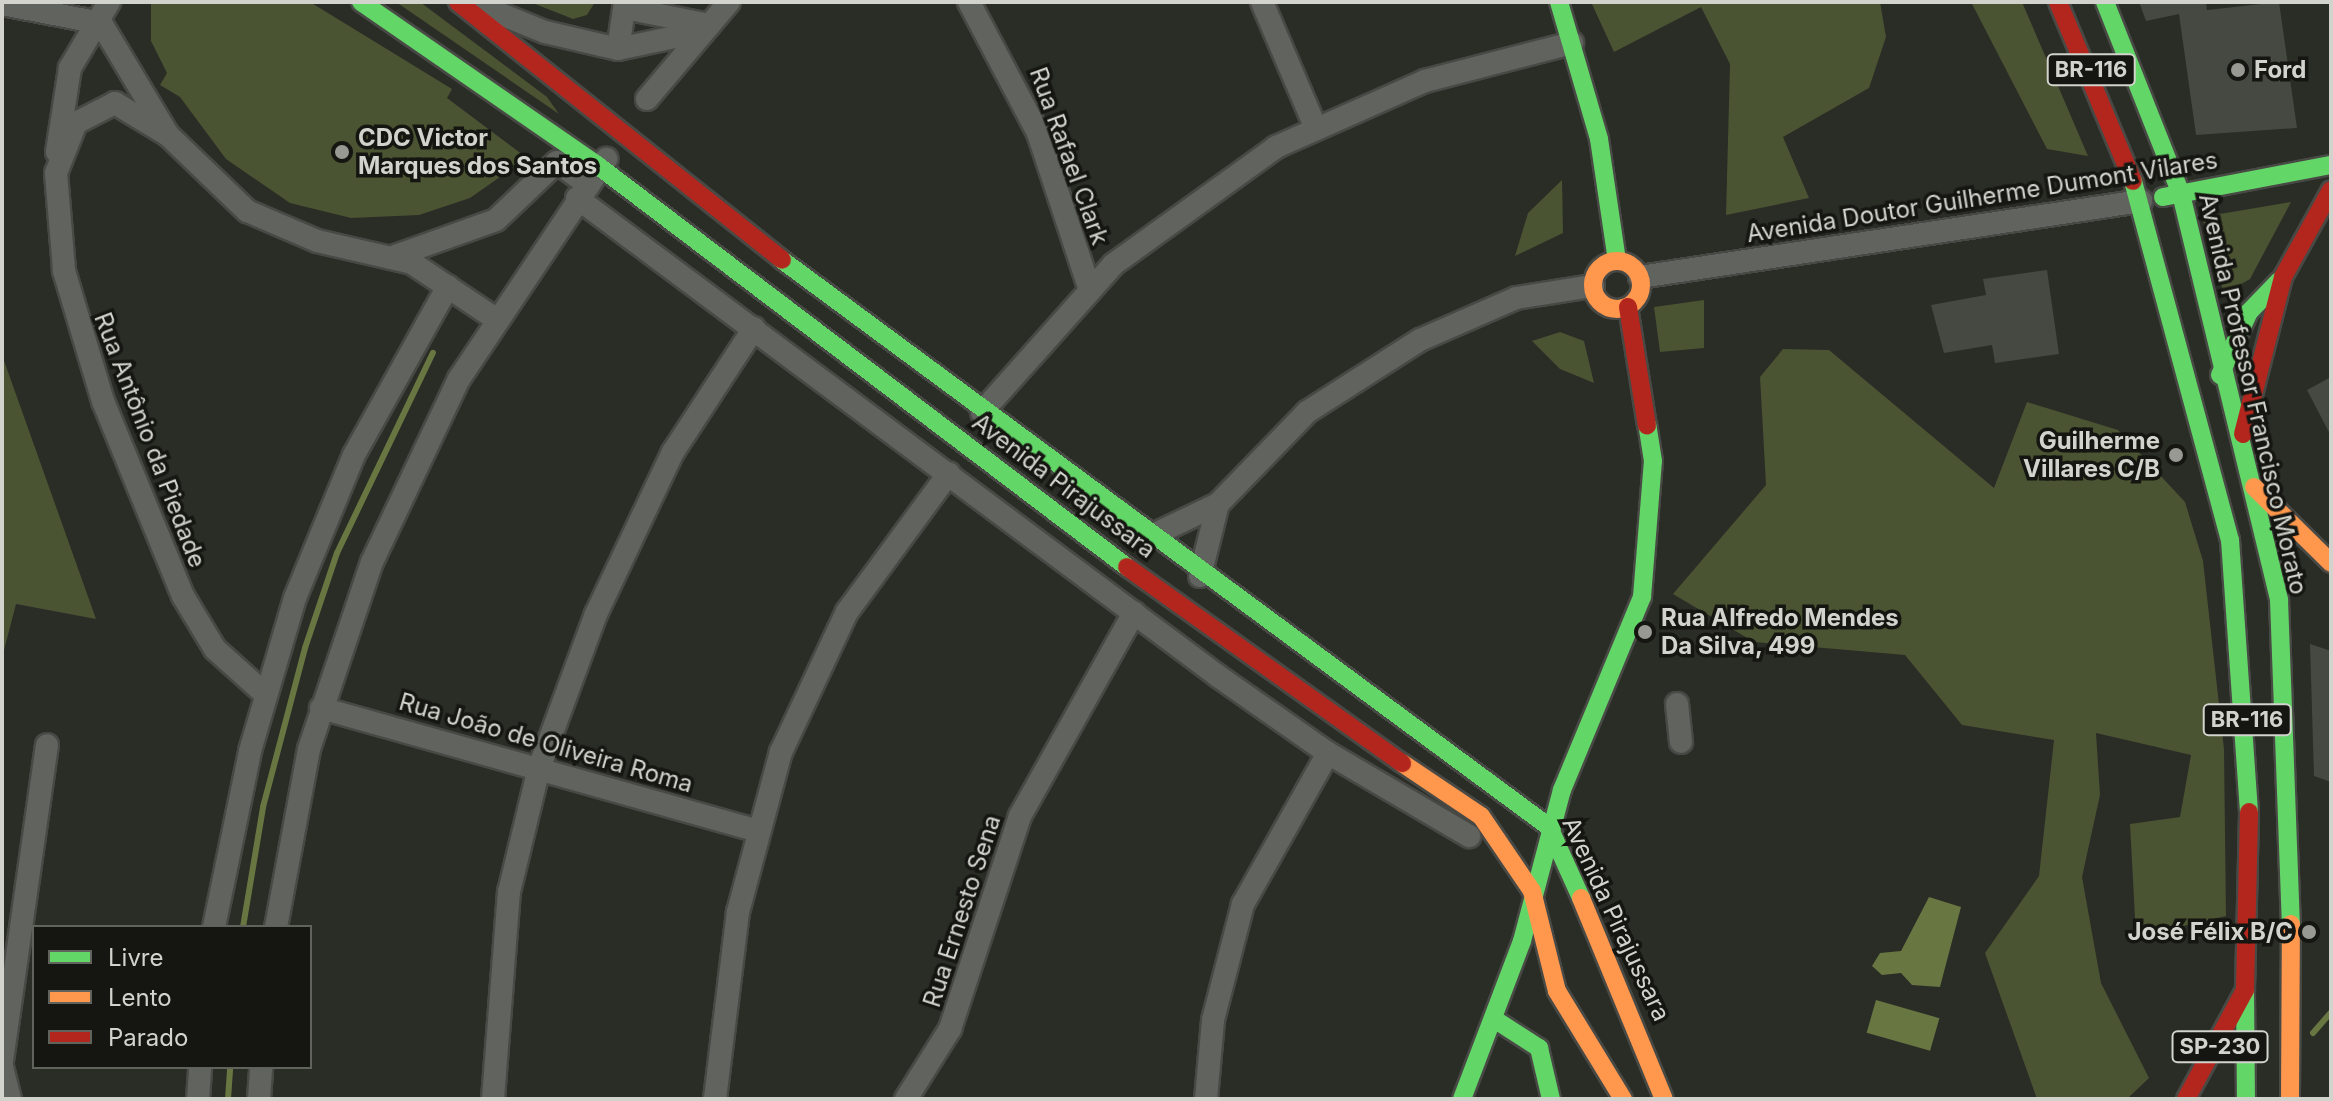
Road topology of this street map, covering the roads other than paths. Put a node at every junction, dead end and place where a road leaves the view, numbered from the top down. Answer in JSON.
{"nodes":[{"id":1,"x":361,"y":2,"type":"edge"},
{"id":2,"x":458,"y":2,"type":"edge"},
{"id":3,"x":471,"y":2,"type":"edge"},
{"id":4,"x":729,"y":2,"type":"edge"},
{"id":5,"x":969,"y":2,"type":"edge"},
{"id":6,"x":1262,"y":2,"type":"edge"},
{"id":7,"x":1559,"y":2,"type":"edge"},
{"id":8,"x":2058,"y":2,"type":"edge"},
{"id":9,"x":2105,"y":2,"type":"edge"},
{"id":10,"x":2,"y":4,"type":"edge"},
{"id":11,"x":625,"y":5,"type":"edge"},
{"id":12,"x":105,"y":12,"type":"edge"},
{"id":13,"x":706,"y":28,"type":"junction"},
{"id":14,"x":1572,"y":43,"type":"junction"},
{"id":15,"x":618,"y":49,"type":"junction"},
{"id":16,"x":647,"y":99,"type":"dead end"},
{"id":17,"x":1315,"y":126,"type":"junction"},
{"id":18,"x":168,"y":135,"type":"junction"},
{"id":19,"x":621,"y":138,"type":"junction"},
{"id":20,"x":2331,"y":165,"type":"edge"},
{"id":21,"x":56,"y":173,"type":"junction"},
{"id":22,"x":588,"y":183,"type":"junction"},
{"id":23,"x":2331,"y":190,"type":"edge"},
{"id":24,"x":2181,"y":194,"type":"junction"},
{"id":25,"x":2141,"y":201,"type":"junction"},
{"id":26,"x":395,"y":256,"type":"junction"},
{"id":27,"x":1617,"y":261,"type":"junction"},
{"id":28,"x":1640,"y":277,"type":"junction"},
{"id":29,"x":2283,"y":277,"type":"junction"},
{"id":30,"x":448,"y":286,"type":"junction"},
{"id":31,"x":1593,"y":286,"type":"junction"},
{"id":32,"x":1090,"y":290,"type":"junction"},
{"id":33,"x":1628,"y":307,"type":"junction"},
{"id":34,"x":496,"y":319,"type":"junction"},
{"id":35,"x":754,"y":328,"type":"junction"},
{"id":36,"x":2225,"y":364,"type":"junction"},
{"id":37,"x":982,"y":412,"type":"junction"},
{"id":38,"x":2199,"y":413,"type":"junction"},
{"id":39,"x":2243,"y":435,"type":"junction"},
{"id":40,"x":949,"y":473,"type":"junction"},
{"id":41,"x":2254,"y":487,"type":"junction"},
{"id":42,"x":1218,"y":504,"type":"junction"},
{"id":43,"x":1149,"y":537,"type":"junction"},
{"id":44,"x":2329,"y":561,"type":"edge"},
{"id":45,"x":1200,"y":576,"type":"junction"},
{"id":46,"x":2279,"y":600,"type":"junction"},
{"id":47,"x":1134,"y":613,"type":"junction"},
{"id":48,"x":266,"y":695,"type":"junction"},
{"id":49,"x":1677,"y":704,"type":"dead end"},
{"id":50,"x":321,"y":708,"type":"junction"},
{"id":51,"x":1681,"y":742,"type":"dead end"},
{"id":52,"x":47,"y":745,"type":"dead end"},
{"id":53,"x":1328,"y":753,"type":"junction"},
{"id":54,"x":539,"y":768,"type":"junction"},
{"id":55,"x":1562,"y":790,"type":"junction"},
{"id":56,"x":1525,"y":807,"type":"junction"},
{"id":57,"x":1549,"y":827,"type":"junction"},
{"id":58,"x":756,"y":830,"type":"junction"},
{"id":59,"x":1469,"y":836,"type":"dead end"},
{"id":60,"x":1532,"y":891,"type":"junction"},
{"id":61,"x":214,"y":925,"type":"edge"},
{"id":62,"x":276,"y":925,"type":"edge"},
{"id":63,"x":2245,"y":990,"type":"junction"},
{"id":64,"x":1494,"y":1019,"type":"junction"},
{"id":65,"x":2,"y":1064,"type":"edge"},
{"id":66,"x":200,"y":1069,"type":"edge"},
{"id":67,"x":261,"y":1069,"type":"edge"},
{"id":68,"x":10,"y":1099,"type":"edge"},
{"id":69,"x":198,"y":1099,"type":"edge"},
{"id":70,"x":259,"y":1099,"type":"edge"},
{"id":71,"x":493,"y":1099,"type":"edge"},
{"id":72,"x":715,"y":1099,"type":"edge"},
{"id":73,"x":906,"y":1099,"type":"edge"},
{"id":74,"x":1206,"y":1099,"type":"edge"},
{"id":75,"x":1462,"y":1099,"type":"edge"},
{"id":76,"x":1551,"y":1099,"type":"edge"},
{"id":77,"x":1623,"y":1099,"type":"edge"},
{"id":78,"x":1664,"y":1099,"type":"edge"},
{"id":79,"x":2186,"y":1099,"type":"edge"},
{"id":80,"x":2246,"y":1099,"type":"edge"},
{"id":81,"x":2290,"y":1099,"type":"edge"}],
"edges":[{"from":1,"to":22,"type":"main road","name":"Avenida Pirajussara"},
{"from":2,"to":19,"type":"main road","name":"Avenida Pirajussara"},
{"from":3,"to":15,"type":"street"},
{"from":4,"to":13,"type":"street"},
{"from":5,"to":32,"type":"street","name":"Rua Rafael Clark"},
{"from":6,"to":17,"type":"street"},
{"from":7,"to":14,"type":"main road"},
{"from":8,"to":25,"type":"main road","number":"BR-116"},
{"from":9,"to":24,"type":"main road","name":"Avenida Professor Francisco Morato","number":"BR-116"},
{"from":10,"to":12,"type":"street"},
{"from":11,"to":13,"type":"street"},
{"from":11,"to":15,"type":"street"},
{"from":12,"to":18,"type":"street"},
{"from":12,"to":21,"type":"street","name":"Rua Antônio da Piedade"},
{"from":13,"to":15,"type":"street"},
{"from":13,"to":16,"type":"street"},
{"from":14,"to":17,"type":"street"},
{"from":14,"to":27,"type":"main road"},
{"from":17,"to":32,"type":"street"},
{"from":18,"to":21,"type":"street","name":"Rua Antônio da Piedade"},
{"from":18,"to":26,"type":"street"},
{"from":19,"to":22,"type":"street"},
{"from":19,"to":37,"type":"main road","name":"Avenida Pirajussara"},
{"from":20,"to":24,"type":"main road","name":"Avenida Doutor Guilherme Dumont Vilares"},
{"from":21,"to":48,"type":"street","name":"Rua Antônio da Piedade"},
{"from":22,"to":26,"type":"street"},
{"from":22,"to":34,"type":"street"},
{"from":22,"to":35,"type":"street","name":"Avenida Pirajussara"},
{"from":22,"to":60,"type":"main road","name":"Avenida Pirajussara"},
{"from":23,"to":29,"type":"main road"},
{"from":24,"to":25,"type":"main road","name":"Avenida Doutor Guilherme Dumont Vilares"},
{"from":24,"to":36,"type":"main road","name":"Avenida Professor Francisco Morato","number":"BR-116"},
{"from":25,"to":28,"type":"street","name":"Avenida Doutor Guilherme Dumont Vilares"},
{"from":25,"to":38,"type":"main road","number":"BR-116"},
{"from":26,"to":30,"type":"street"},
{"from":27,"to":28,"type":"main road"},
{"from":27,"to":31,"type":"main road"},
{"from":28,"to":33,"type":"main road"},
{"from":29,"to":36,"type":"main road"},
{"from":29,"to":39,"type":"main road"},
{"from":30,"to":34,"type":"street"},
{"from":30,"to":48,"type":"street"},
{"from":31,"to":33,"type":"main road"},
{"from":31,"to":42,"type":"street"},
{"from":32,"to":37,"type":"street"},
{"from":33,"to":55,"type":"main road"},
{"from":34,"to":50,"type":"street"},
{"from":35,"to":40,"type":"street","name":"Avenida Pirajussara"},
{"from":35,"to":54,"type":"street"},
{"from":36,"to":38,"type":"main road"},
{"from":36,"to":39,"type":"main road","name":"Avenida Professor Francisco Morato","number":"BR-116"},
{"from":37,"to":43,"type":"main road","name":"Avenida Pirajussara"},
{"from":38,"to":63,"type":"main road","number":"BR-116"},
{"from":39,"to":41,"type":"main road","name":"Avenida Professor Francisco Morato","number":"BR-116"},
{"from":40,"to":47,"type":"street","name":"Avenida Pirajussara"},
{"from":40,"to":58,"type":"street"},
{"from":41,"to":44,"type":"main road"},
{"from":41,"to":46,"type":"main road","name":"Avenida Professor Francisco Morato","number":"BR-116"},
{"from":42,"to":43,"type":"street"},
{"from":42,"to":45,"type":"street"},
{"from":43,"to":45,"type":"main road","name":"Avenida Pirajussara"},
{"from":44,"to":46,"type":"main road"},
{"from":45,"to":56,"type":"main road","name":"Avenida Pirajussara"},
{"from":46,"to":81,"type":"main road","name":"Avenida Professor Francisco Morato","number":"BR-116"},
{"from":47,"to":53,"type":"street","name":"Avenida Pirajussara"},
{"from":47,"to":73,"type":"street","name":"Rua Ernesto Sena"},
{"from":48,"to":61,"type":"street"},
{"from":49,"to":51,"type":"street"},
{"from":50,"to":54,"type":"street","name":"Rua João de Oliveira Roma"},
{"from":50,"to":62,"type":"street"},
{"from":52,"to":65,"type":"street"},
{"from":53,"to":59,"type":"street","name":"Avenida Pirajussara"},
{"from":53,"to":74,"type":"street"},
{"from":54,"to":58,"type":"street","name":"Rua João de Oliveira Roma"},
{"from":54,"to":71,"type":"street"},
{"from":55,"to":56,"type":"main road"},
{"from":55,"to":57,"type":"main road"},
{"from":56,"to":57,"type":"main road","name":"Avenida Pirajussara"},
{"from":57,"to":60,"type":"main road"},
{"from":57,"to":78,"type":"main road","name":"Avenida Pirajussara"},
{"from":58,"to":72,"type":"street"},
{"from":60,"to":64,"type":"main road"},
{"from":60,"to":77,"type":"main road","name":"Avenida Pirajussara"},
{"from":63,"to":79,"type":"main road","number":"SP-230"},
{"from":63,"to":80,"type":"main road"},
{"from":64,"to":75,"type":"main road"},
{"from":64,"to":76,"type":"main road"},
{"from":65,"to":68,"type":"street"},
{"from":66,"to":69,"type":"street"},
{"from":67,"to":70,"type":"street"}]}
